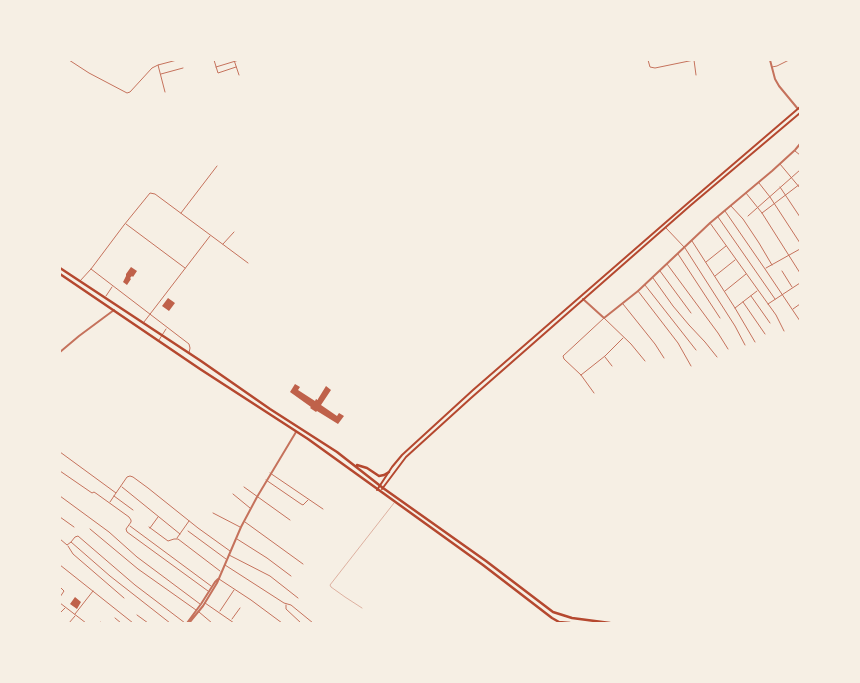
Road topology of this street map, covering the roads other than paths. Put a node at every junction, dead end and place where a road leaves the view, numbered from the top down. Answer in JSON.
{"nodes":[{"id":1,"x":69,"y":60,"type":"edge"},
{"id":2,"x":177,"y":60,"type":"edge"},
{"id":3,"x":214,"y":60,"type":"edge"},
{"id":4,"x":239,"y":60,"type":"edge"},
{"id":5,"x":648,"y":60,"type":"edge"},
{"id":6,"x":694,"y":60,"type":"edge"},
{"id":7,"x":770,"y":60,"type":"edge"},
{"id":8,"x":789,"y":60,"type":"edge"},
{"id":9,"x":234,"y":61,"type":"edge"},
{"id":10,"x":158,"y":65,"type":"junction"},
{"id":11,"x":216,"y":67,"type":"junction"},
{"id":12,"x":236,"y":67,"type":"junction"},
{"id":13,"x":772,"y":67,"type":"junction"},
{"id":14,"x":183,"y":68,"type":"dead end"},
{"id":15,"x":239,"y":74,"type":"dead end"},
{"id":16,"x":696,"y":74,"type":"dead end"},
{"id":17,"x":160,"y":75,"type":"junction"},
{"id":18,"x":165,"y":92,"type":"dead end"},
{"id":19,"x":800,"y":110,"type":"edge"},
{"id":20,"x":800,"y":144,"type":"edge"},
{"id":21,"x":795,"y":150,"type":"junction"},
{"id":22,"x":800,"y":155,"type":"edge"},
{"id":23,"x":780,"y":164,"type":"junction"},
{"id":24,"x":217,"y":166,"type":"dead end"},
{"id":25,"x":800,"y":170,"type":"edge"},
{"id":26,"x":791,"y":177,"type":"junction"},
{"id":27,"x":759,"y":183,"type":"junction"},
{"id":28,"x":799,"y":185,"type":"edge"},
{"id":29,"x":780,"y":187,"type":"junction"},
{"id":30,"x":800,"y":188,"type":"edge"},
{"id":31,"x":746,"y":193,"type":"junction"},
{"id":32,"x":785,"y":195,"type":"junction"},
{"id":33,"x":770,"y":196,"type":"junction"},
{"id":34,"x":774,"y":204,"type":"junction"},
{"id":35,"x":731,"y":206,"type":"junction"},
{"id":36,"x":757,"y":207,"type":"junction"},
{"id":37,"x":725,"y":211,"type":"junction"},
{"id":38,"x":762,"y":213,"type":"junction"},
{"id":39,"x":180,"y":214,"type":"junction"},
{"id":40,"x":748,"y":216,"type":"dead end"},
{"id":41,"x":718,"y":217,"type":"junction"},
{"id":42,"x":800,"y":217,"type":"edge"},
{"id":43,"x":125,"y":224,"type":"junction"},
{"id":44,"x":710,"y":224,"type":"junction"},
{"id":45,"x":665,"y":228,"type":"junction"},
{"id":46,"x":234,"y":232,"type":"dead end"},
{"id":47,"x":210,"y":236,"type":"junction"},
{"id":48,"x":692,"y":241,"type":"junction"},
{"id":49,"x":800,"y":243,"type":"edge"},
{"id":50,"x":222,"y":245,"type":"junction"},
{"id":51,"x":726,"y":246,"type":"junction"},
{"id":52,"x":685,"y":248,"type":"junction"},
{"id":53,"x":800,"y":248,"type":"edge"},
{"id":54,"x":678,"y":254,"type":"junction"},
{"id":55,"x":789,"y":255,"type":"junction"},
{"id":56,"x":736,"y":259,"type":"junction"},
{"id":57,"x":706,"y":262,"type":"junction"},
{"id":58,"x":248,"y":263,"type":"dead end"},
{"id":59,"x":667,"y":264,"type":"junction"},
{"id":60,"x":772,"y":265,"type":"junction"},
{"id":61,"x":60,"y":268,"type":"edge"},
{"id":62,"x":185,"y":268,"type":"junction"},
{"id":63,"x":765,"y":268,"type":"junction"},
{"id":64,"x":90,"y":269,"type":"junction"},
{"id":65,"x":660,"y":270,"type":"junction"},
{"id":66,"x":782,"y":271,"type":"dead end"},
{"id":67,"x":800,"y":272,"type":"edge"},
{"id":68,"x":60,"y":274,"type":"edge"},
{"id":69,"x":746,"y":274,"type":"junction"},
{"id":70,"x":714,"y":276,"type":"junction"},
{"id":71,"x":73,"y":277,"type":"junction"},
{"id":72,"x":652,"y":277,"type":"junction"},
{"id":73,"x":70,"y":281,"type":"junction"},
{"id":74,"x":80,"y":281,"type":"junction"},
{"id":75,"x":800,"y":283,"type":"edge"},
{"id":76,"x":645,"y":284,"type":"junction"},
{"id":77,"x":112,"y":287,"type":"junction"},
{"id":78,"x":792,"y":288,"type":"junction"},
{"id":79,"x":758,"y":290,"type":"junction"},
{"id":80,"x":638,"y":291,"type":"junction"},
{"id":81,"x":724,"y":292,"type":"junction"},
{"id":82,"x":782,"y":294,"type":"junction"},
{"id":83,"x":106,"y":296,"type":"dead end"},
{"id":84,"x":751,"y":296,"type":"junction"},
{"id":85,"x":583,"y":299,"type":"junction"},
{"id":86,"x":775,"y":299,"type":"junction"},
{"id":87,"x":743,"y":302,"type":"junction"},
{"id":88,"x":623,"y":303,"type":"junction"},
{"id":89,"x":768,"y":304,"type":"junction"},
{"id":90,"x":800,"y":304,"type":"edge"},
{"id":91,"x":735,"y":308,"type":"junction"},
{"id":92,"x":792,"y":309,"type":"junction"},
{"id":93,"x":113,"y":310,"type":"junction"},
{"id":94,"x":691,"y":313,"type":"dead end"},
{"id":95,"x":150,"y":315,"type":"junction"},
{"id":96,"x":604,"y":318,"type":"junction"},
{"id":97,"x":720,"y":318,"type":"dead end"},
{"id":98,"x":800,"y":321,"type":"edge"},
{"id":99,"x":143,"y":323,"type":"junction"},
{"id":100,"x":770,"y":323,"type":"dead end"},
{"id":101,"x":166,"y":328,"type":"junction"},
{"id":102,"x":784,"y":331,"type":"dead end"},
{"id":103,"x":764,"y":334,"type":"dead end"},
{"id":104,"x":161,"y":336,"type":"junction"},
{"id":105,"x":624,"y":337,"type":"junction"},
{"id":106,"x":158,"y":341,"type":"junction"},
{"id":107,"x":755,"y":342,"type":"dead end"},
{"id":108,"x":745,"y":344,"type":"dead end"},
{"id":109,"x":728,"y":349,"type":"dead end"},
{"id":110,"x":696,"y":350,"type":"dead end"},
{"id":111,"x":60,"y":351,"type":"edge"},
{"id":112,"x":189,"y":354,"type":"junction"},
{"id":113,"x":605,"y":356,"type":"junction"},
{"id":114,"x":717,"y":357,"type":"dead end"},
{"id":115,"x":664,"y":358,"type":"dead end"},
{"id":116,"x":645,"y":361,"type":"dead end"},
{"id":117,"x":612,"y":366,"type":"dead end"},
{"id":118,"x":691,"y":366,"type":"dead end"},
{"id":119,"x":581,"y":375,"type":"junction"},
{"id":120,"x":594,"y":393,"type":"dead end"},
{"id":121,"x":274,"y":411,"type":"junction"},
{"id":122,"x":271,"y":416,"type":"junction"},
{"id":123,"x":296,"y":432,"type":"junction"},
{"id":124,"x":60,"y":452,"type":"edge"},
{"id":125,"x":355,"y":465,"type":"junction"},
{"id":126,"x":60,"y":471,"type":"edge"},
{"id":127,"x":270,"y":472,"type":"junction"},
{"id":128,"x":389,"y":472,"type":"junction"},
{"id":129,"x":266,"y":480,"type":"junction"},
{"id":130,"x":382,"y":486,"type":"junction"},
{"id":131,"x":121,"y":487,"type":"junction"},
{"id":132,"x":244,"y":487,"type":"dead end"},
{"id":133,"x":379,"y":491,"type":"junction"},
{"id":134,"x":116,"y":493,"type":"junction"},
{"id":135,"x":233,"y":494,"type":"dead end"},
{"id":136,"x":60,"y":496,"type":"edge"},
{"id":137,"x":114,"y":496,"type":"junction"},
{"id":138,"x":257,"y":497,"type":"junction"},
{"id":139,"x":309,"y":500,"type":"junction"},
{"id":140,"x":395,"y":502,"type":"junction"},
{"id":141,"x":110,"y":503,"type":"junction"},
{"id":142,"x":251,"y":508,"type":"junction"},
{"id":143,"x":323,"y":509,"type":"dead end"},
{"id":144,"x":133,"y":510,"type":"dead end"},
{"id":145,"x":213,"y":513,"type":"dead end"},
{"id":146,"x":60,"y":517,"type":"edge"},
{"id":147,"x":159,"y":517,"type":"junction"},
{"id":148,"x":290,"y":520,"type":"dead end"},
{"id":149,"x":190,"y":521,"type":"junction"},
{"id":150,"x":244,"y":521,"type":"junction"},
{"id":151,"x":129,"y":525,"type":"junction"},
{"id":152,"x":74,"y":527,"type":"dead end"},
{"id":153,"x":241,"y":527,"type":"junction"},
{"id":154,"x":90,"y":529,"type":"dead end"},
{"id":155,"x":188,"y":531,"type":"dead end"},
{"id":156,"x":180,"y":534,"type":"junction"},
{"id":157,"x":60,"y":539,"type":"edge"},
{"id":158,"x":176,"y":539,"type":"junction"},
{"id":159,"x":236,"y":539,"type":"junction"},
{"id":160,"x":71,"y":542,"type":"junction"},
{"id":161,"x":68,"y":546,"type":"junction"},
{"id":162,"x":230,"y":551,"type":"junction"},
{"id":163,"x":229,"y":555,"type":"junction"},
{"id":164,"x":227,"y":559,"type":"junction"},
{"id":165,"x":224,"y":564,"type":"junction"},
{"id":166,"x":303,"y":564,"type":"dead end"},
{"id":167,"x":60,"y":565,"type":"edge"},
{"id":168,"x":221,"y":572,"type":"junction"},
{"id":169,"x":291,"y":576,"type":"dead end"},
{"id":170,"x":218,"y":579,"type":"junction"},
{"id":171,"x":60,"y":587,"type":"edge"},
{"id":172,"x":213,"y":587,"type":"junction"},
{"id":173,"x":234,"y":589,"type":"junction"},
{"id":174,"x":93,"y":591,"type":"junction"},
{"id":175,"x":210,"y":592,"type":"junction"},
{"id":176,"x":60,"y":597,"type":"edge"},
{"id":177,"x":124,"y":598,"type":"dead end"},
{"id":178,"x":298,"y":598,"type":"dead end"},
{"id":179,"x":205,"y":602,"type":"junction"},
{"id":180,"x":60,"y":603,"type":"edge"},
{"id":181,"x":201,"y":604,"type":"junction"},
{"id":182,"x":286,"y":604,"type":"junction"},
{"id":183,"x":65,"y":607,"type":"junction"},
{"id":184,"x":240,"y":608,"type":"dead end"},
{"id":185,"x":362,"y":608,"type":"dead end"},
{"id":186,"x":197,"y":611,"type":"junction"},
{"id":187,"x":219,"y":612,"type":"junction"},
{"id":188,"x":60,"y":613,"type":"edge"},
{"id":189,"x":75,"y":615,"type":"junction"},
{"id":190,"x":137,"y":615,"type":"dead end"},
{"id":191,"x":115,"y":618,"type":"dead end"},
{"id":192,"x":231,"y":621,"type":"junction"},
{"id":193,"x":69,"y":623,"type":"edge"},
{"id":194,"x":86,"y":623,"type":"edge"},
{"id":195,"x":121,"y":623,"type":"edge"},
{"id":196,"x":133,"y":623,"type":"edge"},
{"id":197,"x":148,"y":623,"type":"edge"},
{"id":198,"x":170,"y":623,"type":"edge"},
{"id":199,"x":187,"y":623,"type":"edge"},
{"id":200,"x":212,"y":623,"type":"edge"},
{"id":201,"x":234,"y":623,"type":"edge"},
{"id":202,"x":282,"y":623,"type":"edge"},
{"id":203,"x":301,"y":623,"type":"edge"},
{"id":204,"x":313,"y":623,"type":"edge"},
{"id":205,"x":570,"y":623,"type":"edge"},
{"id":206,"x":610,"y":623,"type":"edge"}],
"edges":[{"from":1,"to":10,"type":"street"},
{"from":2,"to":10,"type":"street"},
{"from":3,"to":11,"type":"street"},
{"from":4,"to":9,"type":"street"},
{"from":5,"to":6,"type":"street"},
{"from":6,"to":16,"type":"street"},
{"from":7,"to":13,"type":"street"},
{"from":8,"to":13,"type":"street"},
{"from":9,"to":11,"type":"street"},
{"from":9,"to":12,"type":"street"},
{"from":10,"to":17,"type":"street"},
{"from":11,"to":12,"type":"street"},
{"from":12,"to":15,"type":"street"},
{"from":13,"to":19,"type":"street"},
{"from":14,"to":17,"type":"street"},
{"from":17,"to":18,"type":"street"},
{"from":19,"to":45,"type":"main road"},
{"from":19,"to":128,"type":"main road"},
{"from":20,"to":21,"type":"street"},
{"from":21,"to":22,"type":"street"},
{"from":21,"to":23,"type":"street"},
{"from":23,"to":26,"type":"street"},
{"from":23,"to":27,"type":"street"},
{"from":24,"to":39,"type":"street"},
{"from":25,"to":26,"type":"street"},
{"from":26,"to":28,"type":"street"},
{"from":26,"to":29,"type":"street"},
{"from":27,"to":31,"type":"street"},
{"from":27,"to":33,"type":"street"},
{"from":28,"to":30,"type":"street"},
{"from":28,"to":32,"type":"street"},
{"from":29,"to":32,"type":"street"},
{"from":29,"to":33,"type":"street"},
{"from":31,"to":35,"type":"street"},
{"from":31,"to":36,"type":"street"},
{"from":32,"to":34,"type":"street"},
{"from":32,"to":42,"type":"street"},
{"from":33,"to":34,"type":"street"},
{"from":33,"to":36,"type":"street"},
{"from":34,"to":38,"type":"street"},
{"from":34,"to":49,"type":"street"},
{"from":35,"to":37,"type":"street"},
{"from":35,"to":60,"type":"street"},
{"from":36,"to":38,"type":"street"},
{"from":36,"to":40,"type":"street"},
{"from":37,"to":41,"type":"street"},
{"from":37,"to":63,"type":"street"},
{"from":38,"to":55,"type":"street"},
{"from":39,"to":43,"type":"street"},
{"from":39,"to":47,"type":"street"},
{"from":41,"to":44,"type":"street"},
{"from":41,"to":86,"type":"street"},
{"from":43,"to":62,"type":"street"},
{"from":43,"to":64,"type":"street"},
{"from":44,"to":48,"type":"street"},
{"from":44,"to":51,"type":"street"},
{"from":45,"to":52,"type":"street"},
{"from":45,"to":85,"type":"main road"},
{"from":46,"to":50,"type":"street"},
{"from":47,"to":50,"type":"street"},
{"from":47,"to":62,"type":"street"},
{"from":48,"to":52,"type":"street"},
{"from":48,"to":57,"type":"street"},
{"from":50,"to":58,"type":"street"},
{"from":51,"to":56,"type":"street"},
{"from":51,"to":57,"type":"street"},
{"from":52,"to":54,"type":"street"},
{"from":52,"to":108,"type":"street"},
{"from":53,"to":55,"type":"street"},
{"from":54,"to":59,"type":"street"},
{"from":54,"to":97,"type":"street"},
{"from":55,"to":60,"type":"street"},
{"from":55,"to":67,"type":"street"},
{"from":56,"to":69,"type":"street"},
{"from":56,"to":70,"type":"street"},
{"from":57,"to":70,"type":"street"},
{"from":59,"to":65,"type":"street"},
{"from":59,"to":109,"type":"street"},
{"from":60,"to":63,"type":"street"},
{"from":61,"to":71,"type":"main road"},
{"from":62,"to":95,"type":"street"},
{"from":63,"to":82,"type":"street"},
{"from":64,"to":74,"type":"street"},
{"from":64,"to":77,"type":"street"},
{"from":65,"to":72,"type":"street"},
{"from":65,"to":94,"type":"street"},
{"from":66,"to":78,"type":"street"},
{"from":68,"to":73,"type":"main road"},
{"from":69,"to":79,"type":"street"},
{"from":69,"to":81,"type":"street"},
{"from":70,"to":81,"type":"street"},
{"from":71,"to":73,"type":"main road"},
{"from":71,"to":74,"type":"main road"},
{"from":72,"to":76,"type":"street"},
{"from":72,"to":114,"type":"street"},
{"from":73,"to":93,"type":"main road"},
{"from":74,"to":99,"type":"main road"},
{"from":75,"to":78,"type":"street"},
{"from":76,"to":80,"type":"street"},
{"from":76,"to":110,"type":"street"},
{"from":77,"to":83,"type":"street"},
{"from":77,"to":95,"type":"street"},
{"from":78,"to":82,"type":"street"},
{"from":79,"to":84,"type":"street"},
{"from":79,"to":89,"type":"street"},
{"from":80,"to":88,"type":"street"},
{"from":80,"to":118,"type":"street"},
{"from":81,"to":91,"type":"street"},
{"from":82,"to":86,"type":"street"},
{"from":82,"to":92,"type":"street"},
{"from":84,"to":87,"type":"street"},
{"from":84,"to":100,"type":"street"},
{"from":85,"to":96,"type":"street"},
{"from":85,"to":130,"type":"main road"},
{"from":86,"to":89,"type":"street"},
{"from":87,"to":91,"type":"street"},
{"from":87,"to":103,"type":"street"},
{"from":88,"to":96,"type":"street"},
{"from":88,"to":115,"type":"street"},
{"from":89,"to":102,"type":"street"},
{"from":90,"to":92,"type":"street"},
{"from":91,"to":107,"type":"street"},
{"from":92,"to":98,"type":"street"},
{"from":93,"to":106,"type":"main road"},
{"from":93,"to":111,"type":"street"},
{"from":95,"to":99,"type":"street"},
{"from":95,"to":101,"type":"street"},
{"from":96,"to":105,"type":"street"},
{"from":96,"to":119,"type":"street"},
{"from":99,"to":104,"type":"main road"},
{"from":101,"to":104,"type":"street"},
{"from":101,"to":112,"type":"street"},
{"from":104,"to":106,"type":"street"},
{"from":104,"to":112,"type":"main road"},
{"from":105,"to":113,"type":"street"},
{"from":105,"to":116,"type":"street"},
{"from":106,"to":122,"type":"main road"},
{"from":112,"to":121,"type":"main road"},
{"from":113,"to":117,"type":"street"},
{"from":113,"to":119,"type":"street"},
{"from":119,"to":120,"type":"street"},
{"from":121,"to":122,"type":"main road"},
{"from":121,"to":125,"type":"main road"},
{"from":122,"to":123,"type":"main road"},
{"from":123,"to":127,"type":"street"},
{"from":123,"to":133,"type":"main road"},
{"from":124,"to":134,"type":"street"},
{"from":125,"to":128,"type":"main road"},
{"from":125,"to":130,"type":"main road"},
{"from":126,"to":141,"type":"street"},
{"from":127,"to":129,"type":"street"},
{"from":127,"to":139,"type":"street"},
{"from":128,"to":130,"type":"main road"},
{"from":129,"to":138,"type":"street"},
{"from":129,"to":139,"type":"street"},
{"from":130,"to":133,"type":"main road"},
{"from":130,"to":206,"type":"main road"},
{"from":131,"to":134,"type":"street"},
{"from":131,"to":147,"type":"street"},
{"from":131,"to":149,"type":"street"},
{"from":132,"to":138,"type":"street"},
{"from":133,"to":140,"type":"main road"},
{"from":134,"to":137,"type":"street"},
{"from":135,"to":142,"type":"street"},
{"from":136,"to":181,"type":"street"},
{"from":137,"to":141,"type":"street"},
{"from":137,"to":144,"type":"street"},
{"from":138,"to":142,"type":"street"},
{"from":138,"to":148,"type":"street"},
{"from":139,"to":143,"type":"street"},
{"from":140,"to":185,"type":"lane"},
{"from":140,"to":205,"type":"main road"},
{"from":141,"to":151,"type":"street"},
{"from":142,"to":150,"type":"street"},
{"from":145,"to":153,"type":"street"},
{"from":146,"to":152,"type":"street"},
{"from":147,"to":156,"type":"street"},
{"from":147,"to":158,"type":"street"},
{"from":149,"to":156,"type":"street"},
{"from":149,"to":162,"type":"street"},
{"from":150,"to":153,"type":"street"},
{"from":150,"to":166,"type":"street"},
{"from":151,"to":172,"type":"street"},
{"from":151,"to":175,"type":"street"},
{"from":153,"to":159,"type":"street"},
{"from":154,"to":186,"type":"street"},
{"from":155,"to":164,"type":"street"},
{"from":156,"to":158,"type":"street"},
{"from":157,"to":161,"type":"street"},
{"from":158,"to":168,"type":"street"},
{"from":159,"to":162,"type":"street"},
{"from":159,"to":169,"type":"street"},
{"from":160,"to":161,"type":"street"},
{"from":160,"to":198,"type":"street"},
{"from":160,"to":199,"type":"street"},
{"from":161,"to":177,"type":"street"},
{"from":162,"to":163,"type":"street"},
{"from":163,"to":164,"type":"street"},
{"from":163,"to":178,"type":"street"},
{"from":164,"to":165,"type":"street"},
{"from":165,"to":168,"type":"street"},
{"from":165,"to":182,"type":"street"},
{"from":167,"to":174,"type":"street"},
{"from":168,"to":170,"type":"street"},
{"from":170,"to":172,"type":"street"},
{"from":170,"to":173,"type":"street"},
{"from":171,"to":176,"type":"street"},
{"from":172,"to":175,"type":"street"},
{"from":173,"to":187,"type":"street"},
{"from":173,"to":202,"type":"street"},
{"from":174,"to":189,"type":"street"},
{"from":174,"to":196,"type":"street"},
{"from":175,"to":179,"type":"street"},
{"from":175,"to":181,"type":"street"},
{"from":179,"to":186,"type":"street"},
{"from":179,"to":187,"type":"street"},
{"from":180,"to":183,"type":"street"},
{"from":181,"to":186,"type":"street"},
{"from":182,"to":203,"type":"street"},
{"from":182,"to":204,"type":"street"},
{"from":183,"to":188,"type":"street"},
{"from":183,"to":189,"type":"street"},
{"from":184,"to":192,"type":"street"},
{"from":186,"to":199,"type":"street"},
{"from":186,"to":200,"type":"street"},
{"from":187,"to":192,"type":"street"},
{"from":189,"to":193,"type":"street"},
{"from":189,"to":194,"type":"street"},
{"from":190,"to":197,"type":"street"},
{"from":191,"to":195,"type":"street"},
{"from":192,"to":201,"type":"street"}]}
